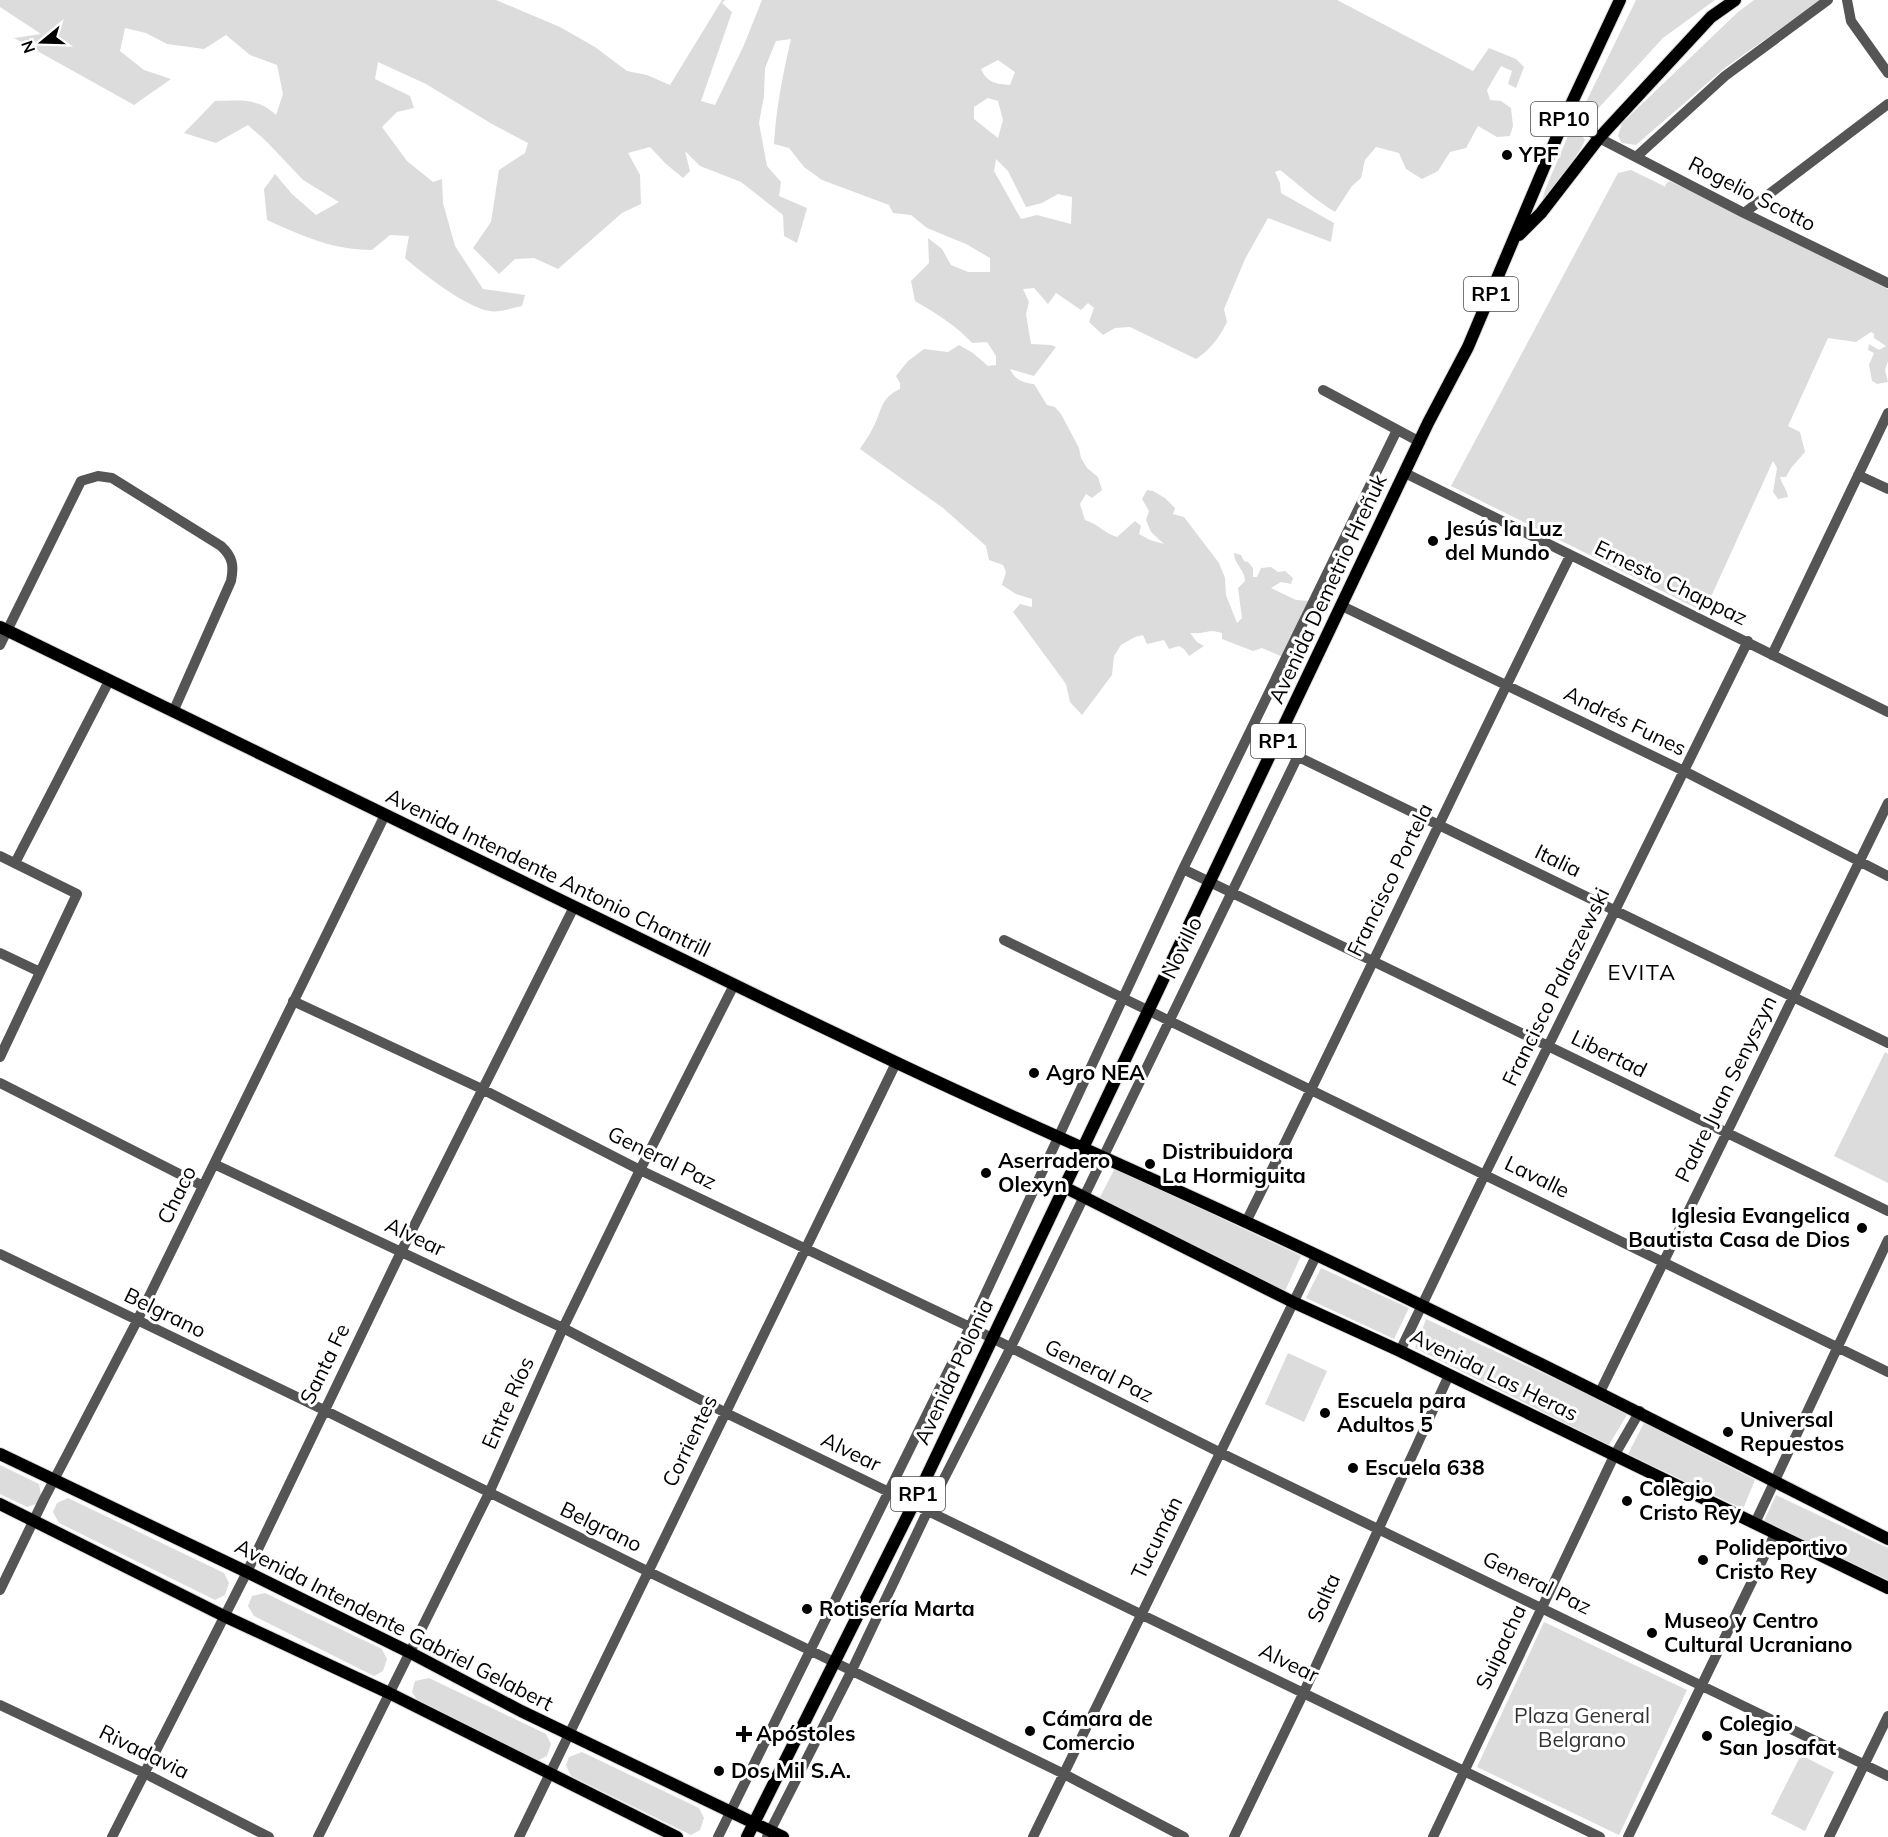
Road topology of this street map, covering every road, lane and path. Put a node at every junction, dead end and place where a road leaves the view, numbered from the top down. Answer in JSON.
{"nodes":[{"id":1,"x":1620,"y":0,"type":"edge"},
{"id":2,"x":1735,"y":0,"type":"edge"},
{"id":3,"x":1828,"y":0,"type":"edge"},
{"id":4,"x":1846,"y":0,"type":"edge"},
{"id":5,"x":1888,"y":73,"type":"edge"},
{"id":6,"x":1888,"y":105,"type":"edge"},
{"id":7,"x":1567,"y":113,"type":"junction"},
{"id":8,"x":1599,"y":138,"type":"junction"},
{"id":9,"x":1636,"y":157,"type":"junction"},
{"id":10,"x":1744,"y":213,"type":"junction"},
{"id":11,"x":1514,"y":240,"type":"junction"},
{"id":12,"x":1888,"y":283,"type":"edge"},
{"id":13,"x":1323,"y":390,"type":"dead end"},
{"id":14,"x":1888,"y":413,"type":"edge"},
{"id":15,"x":1397,"y":430,"type":"junction"},
{"id":16,"x":1420,"y":442,"type":"junction"},
{"id":17,"x":1405,"y":473,"type":"junction"},
{"id":18,"x":1858,"y":475,"type":"junction"},
{"id":19,"x":1888,"y":489,"type":"edge"},
{"id":20,"x":1570,"y":556,"type":"junction"},
{"id":21,"x":1342,"y":606,"type":"junction"},
{"id":22,"x":4,"y":629,"type":"edge"},
{"id":23,"x":1748,"y":641,"type":"junction"},
{"id":24,"x":0,"y":645,"type":"edge"},
{"id":25,"x":1772,"y":656,"type":"junction"},
{"id":26,"x":109,"y":681,"type":"junction"},
{"id":27,"x":1505,"y":686,"type":"junction"},
{"id":28,"x":173,"y":712,"type":"junction"},
{"id":29,"x":1888,"y":712,"type":"edge"},
{"id":30,"x":1276,"y":746,"type":"junction"},
{"id":31,"x":1298,"y":756,"type":"junction"},
{"id":32,"x":1684,"y":771,"type":"junction"},
{"id":33,"x":1888,"y":803,"type":"edge"},
{"id":34,"x":385,"y":815,"type":"junction"},
{"id":35,"x":1438,"y":824,"type":"junction"},
{"id":36,"x":0,"y":856,"type":"edge"},
{"id":37,"x":1859,"y":862,"type":"junction"},
{"id":38,"x":15,"y":863,"type":"junction"},
{"id":39,"x":1183,"y":869,"type":"junction"},
{"id":40,"x":1888,"y":876,"type":"edge"},
{"id":41,"x":1209,"y":882,"type":"junction"},
{"id":42,"x":1231,"y":892,"type":"junction"},
{"id":43,"x":573,"y":909,"type":"junction"},
{"id":44,"x":1615,"y":911,"type":"junction"},
{"id":45,"x":1004,"y":940,"type":"dead end"},
{"id":46,"x":0,"y":953,"type":"edge"},
{"id":47,"x":1372,"y":961,"type":"junction"},
{"id":48,"x":40,"y":972,"type":"junction"},
{"id":49,"x":734,"y":985,"type":"junction"},
{"id":50,"x":1125,"y":997,"type":"junction"},
{"id":51,"x":1793,"y":997,"type":"junction"},
{"id":52,"x":294,"y":1001,"type":"junction"},
{"id":53,"x":1148,"y":1009,"type":"junction"},
{"id":54,"x":1168,"y":1020,"type":"junction"},
{"id":55,"x":1888,"y":1043,"type":"edge"},
{"id":56,"x":1548,"y":1046,"type":"junction"},
{"id":57,"x":1,"y":1054,"type":"edge"},
{"id":58,"x":896,"y":1063,"type":"junction"},
{"id":59,"x":0,"y":1083,"type":"edge"},
{"id":60,"x":483,"y":1089,"type":"junction"},
{"id":61,"x":1313,"y":1089,"type":"junction"},
{"id":62,"x":1727,"y":1133,"type":"junction"},
{"id":63,"x":1057,"y":1138,"type":"junction"},
{"id":64,"x":1081,"y":1149,"type":"junction"},
{"id":65,"x":1102,"y":1158,"type":"junction"},
{"id":66,"x":214,"y":1164,"type":"junction"},
{"id":67,"x":640,"y":1170,"type":"junction"},
{"id":68,"x":1485,"y":1173,"type":"junction"},
{"id":69,"x":203,"y":1186,"type":"junction"},
{"id":70,"x":1064,"y":1187,"type":"junction"},
{"id":71,"x":1083,"y":1197,"type":"junction"},
{"id":72,"x":1888,"y":1211,"type":"edge"},
{"id":73,"x":1246,"y":1222,"type":"junction"},
{"id":74,"x":1888,"y":1240,"type":"edge"},
{"id":75,"x":806,"y":1249,"type":"junction"},
{"id":76,"x":401,"y":1252,"type":"junction"},
{"id":77,"x":0,"y":1254,"type":"edge"},
{"id":78,"x":1316,"y":1256,"type":"junction"},
{"id":79,"x":1664,"y":1261,"type":"junction"},
{"id":80,"x":1295,"y":1303,"type":"junction"},
{"id":81,"x":1422,"y":1307,"type":"junction"},
{"id":82,"x":138,"y":1321,"type":"junction"},
{"id":83,"x":970,"y":1327,"type":"junction"},
{"id":84,"x":563,"y":1328,"type":"junction"},
{"id":85,"x":991,"y":1338,"type":"junction"},
{"id":86,"x":1838,"y":1347,"type":"junction"},
{"id":87,"x":1010,"y":1348,"type":"junction"},
{"id":88,"x":1400,"y":1351,"type":"junction"},
{"id":89,"x":1888,"y":1371,"type":"edge"},
{"id":90,"x":1449,"y":1375,"type":"junction"},
{"id":91,"x":1600,"y":1392,"type":"junction"},
{"id":92,"x":324,"y":1410,"type":"junction"},
{"id":93,"x":1640,"y":1411,"type":"junction"},
{"id":94,"x":726,"y":1413,"type":"junction"},
{"id":95,"x":1221,"y":1453,"type":"junction"},
{"id":96,"x":0,"y":1454,"type":"edge"},
{"id":97,"x":1614,"y":1456,"type":"junction"},
{"id":98,"x":54,"y":1480,"type":"junction"},
{"id":99,"x":1774,"y":1481,"type":"junction"},
{"id":100,"x":889,"y":1492,"type":"junction"},
{"id":101,"x":489,"y":1493,"type":"junction"},
{"id":102,"x":914,"y":1503,"type":"junction"},
{"id":103,"x":0,"y":1504,"type":"edge"},
{"id":104,"x":928,"y":1510,"type":"junction"},
{"id":105,"x":34,"y":1520,"type":"junction"},
{"id":106,"x":1755,"y":1523,"type":"junction"},
{"id":107,"x":1378,"y":1527,"type":"junction"},
{"id":108,"x":1775,"y":1534,"type":"junction"},
{"id":109,"x":1888,"y":1539,"type":"edge"},
{"id":110,"x":247,"y":1572,"type":"junction"},
{"id":111,"x":648,"y":1572,"type":"junction"},
{"id":112,"x":1888,"y":1588,"type":"edge"},
{"id":113,"x":0,"y":1590,"type":"edge"},
{"id":114,"x":1541,"y":1607,"type":"junction"},
{"id":115,"x":1142,"y":1614,"type":"junction"},
{"id":116,"x":225,"y":1616,"type":"junction"},
{"id":117,"x":810,"y":1649,"type":"junction"},
{"id":118,"x":409,"y":1652,"type":"junction"},
{"id":119,"x":834,"y":1660,"type":"junction"},
{"id":120,"x":852,"y":1670,"type":"junction"},
{"id":121,"x":1702,"y":1686,"type":"junction"},
{"id":122,"x":1304,"y":1692,"type":"junction"},
{"id":123,"x":389,"y":1693,"type":"junction"},
{"id":124,"x":0,"y":1705,"type":"edge"},
{"id":125,"x":1888,"y":1716,"type":"edge"},
{"id":126,"x":569,"y":1735,"type":"junction"},
{"id":127,"x":1864,"y":1765,"type":"junction"},
{"id":128,"x":1465,"y":1772,"type":"junction"},
{"id":129,"x":144,"y":1773,"type":"junction"},
{"id":130,"x":550,"y":1774,"type":"junction"},
{"id":131,"x":1064,"y":1774,"type":"junction"},
{"id":132,"x":1888,"y":1776,"type":"edge"},
{"id":133,"x":731,"y":1811,"type":"junction"},
{"id":134,"x":755,"y":1823,"type":"junction"},
{"id":135,"x":769,"y":1834,"type":"edge"},
{"id":136,"x":112,"y":1837,"type":"edge"},
{"id":137,"x":269,"y":1837,"type":"edge"},
{"id":138,"x":318,"y":1837,"type":"edge"},
{"id":139,"x":519,"y":1837,"type":"edge"},
{"id":140,"x":677,"y":1837,"type":"edge"},
{"id":141,"x":718,"y":1837,"type":"edge"},
{"id":142,"x":747,"y":1837,"type":"edge"},
{"id":143,"x":783,"y":1837,"type":"edge"},
{"id":144,"x":1033,"y":1837,"type":"edge"},
{"id":145,"x":1184,"y":1837,"type":"edge"},
{"id":146,"x":1234,"y":1837,"type":"edge"},
{"id":147,"x":1433,"y":1837,"type":"edge"},
{"id":148,"x":1600,"y":1837,"type":"edge"},
{"id":149,"x":1628,"y":1837,"type":"edge"},
{"id":150,"x":1829,"y":1837,"type":"edge"}],
"edges":[{"from":1,"to":7,"type":"main road","number":"RP10"},
{"from":2,"to":8,"type":"main road","number":"RP1"},
{"from":3,"to":9,"type":"street"},
{"from":4,"to":5,"type":"street"},
{"from":6,"to":10,"type":"street"},
{"from":7,"to":8,"type":"street","name":"Rogelio Scotto"},
{"from":7,"to":11,"type":"main road","number":"RP10"},
{"from":8,"to":9,"type":"street","name":"Rogelio Scotto"},
{"from":8,"to":11,"type":"main road","number":"RP1"},
{"from":9,"to":10,"type":"street","name":"Rogelio Scotto"},
{"from":10,"to":12,"type":"street","name":"Rogelio Scotto"},
{"from":11,"to":16,"type":"main road","name":"Avenida Demetrio Hreñuk","number":"RP1"},
{"from":13,"to":15,"type":"street"},
{"from":14,"to":18,"type":"street"},
{"from":15,"to":16,"type":"street"},
{"from":15,"to":39,"type":"street"},
{"from":16,"to":17,"type":"main road","name":"Avenida Demetrio Hreñuk","number":"RP1"},
{"from":17,"to":20,"type":"street","name":"Ernesto Chappaz"},
{"from":17,"to":21,"type":"main road","name":"Avenida Demetrio Hreñuk","number":"RP1"},
{"from":18,"to":19,"type":"street"},
{"from":18,"to":25,"type":"street"},
{"from":20,"to":23,"type":"street","name":"Ernesto Chappaz"},
{"from":20,"to":27,"type":"street","name":"Francisco Portela"},
{"from":21,"to":27,"type":"street","name":"Andrés Funes"},
{"from":21,"to":30,"type":"main road","name":"Avenida Demetrio Hreñuk","number":"RP1"},
{"from":22,"to":24,"type":"street"},
{"from":22,"to":26,"type":"main road","name":"Avenida Intendente Antonio Chantrill"},
{"from":22,"to":28,"type":"street"},
{"from":23,"to":25,"type":"street","name":"Ernesto Chappaz"},
{"from":23,"to":32,"type":"street","name":"Francisco Palaszewski"},
{"from":25,"to":29,"type":"street","name":"Ernesto Chappaz"},
{"from":26,"to":28,"type":"main road","name":"Avenida Intendente Antonio Chantrill"},
{"from":26,"to":38,"type":"street"},
{"from":27,"to":32,"type":"street","name":"Andrés Funes"},
{"from":27,"to":35,"type":"street","name":"Francisco Portela"},
{"from":28,"to":34,"type":"main road","name":"Avenida Intendente Antonio Chantrill"},
{"from":30,"to":31,"type":"street","name":"Italia"},
{"from":30,"to":41,"type":"main road","name":"Avenida Demetrio Hreñuk","number":"RP1"},
{"from":31,"to":35,"type":"street","name":"Italia"},
{"from":31,"to":42,"type":"street","name":"Novillo"},
{"from":32,"to":37,"type":"street","name":"Andrés Funes"},
{"from":32,"to":44,"type":"street","name":"Francisco Palaszewski"},
{"from":33,"to":37,"type":"street","name":"Padre Juan Senyszyn"},
{"from":34,"to":43,"type":"main road","name":"Avenida Intendente Antonio Chantrill"},
{"from":34,"to":52,"type":"street","name":"Chaco"},
{"from":35,"to":44,"type":"street","name":"Italia"},
{"from":35,"to":47,"type":"street","name":"Francisco Portela"},
{"from":36,"to":38,"type":"street"},
{"from":37,"to":40,"type":"street","name":"Andrés Funes"},
{"from":37,"to":51,"type":"street","name":"Padre Juan Senyszyn"},
{"from":38,"to":48,"type":"street"},
{"from":39,"to":41,"type":"street","name":"Libertad"},
{"from":39,"to":50,"type":"street"},
{"from":41,"to":42,"type":"street","name":"Libertad"},
{"from":41,"to":53,"type":"main road","name":"Avenida Demetrio Hreñuk","number":"RP1"},
{"from":42,"to":47,"type":"street","name":"Libertad"},
{"from":42,"to":54,"type":"street","name":"Novillo"},
{"from":43,"to":49,"type":"main road","name":"Avenida Intendente Antonio Chantrill"},
{"from":43,"to":60,"type":"street","name":"Santa Fe"},
{"from":44,"to":51,"type":"street","name":"Italia"},
{"from":44,"to":56,"type":"street","name":"Francisco Palaszewski"},
{"from":45,"to":50,"type":"street","name":"Lavalle"},
{"from":46,"to":48,"type":"street"},
{"from":47,"to":56,"type":"street","name":"Libertad"},
{"from":47,"to":61,"type":"street","name":"Francisco Portela"},
{"from":48,"to":57,"type":"street"},
{"from":49,"to":58,"type":"main road","name":"Avenida Intendente Antonio Chantrill"},
{"from":49,"to":67,"type":"street","name":"Entre Ríos"},
{"from":50,"to":53,"type":"street","name":"Lavalle"},
{"from":50,"to":63,"type":"street"},
{"from":51,"to":55,"type":"street","name":"Italia"},
{"from":51,"to":62,"type":"street","name":"Padre Juan Senyszyn"},
{"from":52,"to":60,"type":"street","name":"General Paz"},
{"from":52,"to":66,"type":"street","name":"Chaco"},
{"from":53,"to":54,"type":"street","name":"Lavalle"},
{"from":53,"to":64,"type":"main road","name":"Avenida Demetrio Hreñuk","number":"RP1"},
{"from":54,"to":61,"type":"street","name":"Lavalle"},
{"from":54,"to":65,"type":"street","name":"Novillo"},
{"from":56,"to":62,"type":"street","name":"Libertad"},
{"from":56,"to":68,"type":"street","name":"Francisco Palaszewski"},
{"from":58,"to":63,"type":"main road","name":"Avenida Intendente Antonio Chantrill"},
{"from":58,"to":75,"type":"street","name":"Corrientes"},
{"from":59,"to":69,"type":"street"},
{"from":60,"to":67,"type":"street","name":"General Paz"},
{"from":60,"to":76,"type":"street","name":"Santa Fe"},
{"from":61,"to":68,"type":"street","name":"Lavalle"},
{"from":61,"to":73,"type":"street","name":"Francisco Portela"},
{"from":62,"to":72,"type":"street","name":"Libertad"},
{"from":62,"to":79,"type":"street","name":"Padre Juan Senyszyn"},
{"from":63,"to":64,"type":"main road","name":"Avenida Intendente Antonio Chantrill"},
{"from":63,"to":83,"type":"street"},
{"from":64,"to":65,"type":"main road","name":"Avenida Intendente Antonio Chantrill"},
{"from":64,"to":70,"type":"main road","name":"Avenida Polonia","number":"RP1"},
{"from":65,"to":71,"type":"street","name":"Avenida Polonia"},
{"from":65,"to":73,"type":"main road","name":"Avenida Las Heras"},
{"from":66,"to":69,"type":"street","name":"Chaco"},
{"from":66,"to":76,"type":"street","name":"Alvear"},
{"from":67,"to":75,"type":"street","name":"General Paz"},
{"from":67,"to":84,"type":"street","name":"Entre Ríos"},
{"from":68,"to":79,"type":"street","name":"Lavalle"},
{"from":68,"to":81,"type":"street","name":"Francisco Palaszewski"},
{"from":69,"to":82,"type":"street","name":"Chaco"},
{"from":70,"to":71,"type":"main road","name":"Avenida Las Heras"},
{"from":70,"to":85,"type":"main road","name":"Avenida Polonia","number":"RP1"},
{"from":71,"to":80,"type":"main road","name":"Avenida Las Heras"},
{"from":71,"to":87,"type":"street","name":"Avenida Polonia"},
{"from":73,"to":78,"type":"main road","name":"Avenida Las Heras"},
{"from":74,"to":86,"type":"street"},
{"from":75,"to":83,"type":"street","name":"General Paz"},
{"from":75,"to":94,"type":"street","name":"Corrientes"},
{"from":76,"to":84,"type":"street","name":"Alvear"},
{"from":76,"to":92,"type":"street","name":"Santa Fe"},
{"from":77,"to":82,"type":"street","name":"Belgrano"},
{"from":78,"to":80,"type":"street","name":"Tucumán"},
{"from":78,"to":81,"type":"main road","name":"Avenida Las Heras"},
{"from":79,"to":86,"type":"street","name":"Lavalle"},
{"from":79,"to":91,"type":"street","name":"Padre Juan Senyszyn"},
{"from":80,"to":88,"type":"main road","name":"Avenida Las Heras"},
{"from":80,"to":95,"type":"street","name":"Tucumán"},
{"from":81,"to":88,"type":"street","name":"Francisco Palaszewski"},
{"from":81,"to":91,"type":"main road","name":"Avenida Las Heras"},
{"from":82,"to":92,"type":"street","name":"Belgrano"},
{"from":82,"to":98,"type":"street","name":"Chaco"},
{"from":83,"to":85,"type":"street","name":"General Paz"},
{"from":83,"to":100,"type":"street"},
{"from":84,"to":94,"type":"street","name":"Alvear"},
{"from":84,"to":101,"type":"street","name":"Entre Ríos"},
{"from":85,"to":87,"type":"street","name":"General Paz"},
{"from":85,"to":102,"type":"main road","name":"Avenida Polonia","number":"RP1"},
{"from":86,"to":89,"type":"street","name":"Lavalle"},
{"from":86,"to":99,"type":"street"},
{"from":87,"to":95,"type":"street","name":"General Paz"},
{"from":87,"to":104,"type":"street","name":"Avenida Polonia"},
{"from":88,"to":90,"type":"main road","name":"Avenida Las Heras"},
{"from":90,"to":97,"type":"main road","name":"Avenida Las Heras"},
{"from":90,"to":107,"type":"street","name":"Salta"},
{"from":91,"to":93,"type":"main road","name":"Avenida Las Heras"},
{"from":92,"to":101,"type":"street","name":"Belgrano"},
{"from":92,"to":110,"type":"street","name":"Santa Fe"},
{"from":93,"to":97,"type":"street","name":"Suipacha"},
{"from":93,"to":99,"type":"main road","name":"Avenida Las Heras"},
{"from":94,"to":100,"type":"street","name":"Alvear"},
{"from":94,"to":111,"type":"street","name":"Corrientes"},
{"from":95,"to":107,"type":"street","name":"General Paz"},
{"from":95,"to":115,"type":"street","name":"Tucumán"},
{"from":96,"to":98,"type":"main road","name":"Avenida Intendente Gabriel Gelabert"},
{"from":97,"to":106,"type":"main road","name":"Avenida Las Heras"},
{"from":97,"to":114,"type":"street","name":"Suipacha"},
{"from":98,"to":105,"type":"street","name":"Chaco"},
{"from":98,"to":110,"type":"main road","name":"Avenida Intendente Gabriel Gelabert"},
{"from":99,"to":106,"type":"street"},
{"from":99,"to":109,"type":"main road","name":"Avenida Las Heras"},
{"from":100,"to":102,"type":"street","name":"Alvear"},
{"from":100,"to":117,"type":"street"},
{"from":101,"to":111,"type":"street","name":"Belgrano"},
{"from":101,"to":118,"type":"street","name":"Entre Ríos"},
{"from":102,"to":104,"type":"street","name":"Alvear"},
{"from":102,"to":119,"type":"main road","name":"Avenida Polonia","number":"RP1"},
{"from":103,"to":105,"type":"main road"},
{"from":104,"to":115,"type":"street","name":"Alvear"},
{"from":104,"to":120,"type":"street","name":"Avenida Polonia"},
{"from":105,"to":113,"type":"street","name":"Chaco"},
{"from":105,"to":116,"type":"main road"},
{"from":106,"to":108,"type":"main road","name":"Avenida Las Heras"},
{"from":107,"to":114,"type":"street","name":"General Paz"},
{"from":107,"to":122,"type":"street","name":"Salta"},
{"from":108,"to":112,"type":"main road","name":"Avenida Las Heras"},
{"from":108,"to":121,"type":"street"},
{"from":110,"to":116,"type":"street","name":"Santa Fe"},
{"from":110,"to":118,"type":"main road","name":"Avenida Intendente Gabriel Gelabert"},
{"from":111,"to":117,"type":"street","name":"Belgrano"},
{"from":111,"to":126,"type":"street","name":"Corrientes"},
{"from":114,"to":121,"type":"street","name":"General Paz"},
{"from":114,"to":128,"type":"street","name":"Suipacha"},
{"from":115,"to":122,"type":"street","name":"Alvear"},
{"from":115,"to":131,"type":"street","name":"Tucumán"},
{"from":116,"to":123,"type":"main road"},
{"from":116,"to":129,"type":"street","name":"Santa Fe"},
{"from":117,"to":119,"type":"street","name":"Belgrano"},
{"from":117,"to":133,"type":"street"},
{"from":118,"to":123,"type":"street","name":"Entre Ríos"},
{"from":118,"to":126,"type":"main road","name":"Avenida Intendente Gabriel Gelabert"},
{"from":119,"to":120,"type":"street","name":"Belgrano"},
{"from":119,"to":134,"type":"main road","name":"Avenida Polonia","number":"RP1"},
{"from":120,"to":131,"type":"street","name":"Belgrano"},
{"from":120,"to":135,"type":"street","name":"Avenida Polonia"},
{"from":121,"to":127,"type":"street","name":"General Paz"},
{"from":121,"to":149,"type":"street"},
{"from":122,"to":128,"type":"street","name":"Alvear"},
{"from":122,"to":146,"type":"street","name":"Salta"},
{"from":123,"to":130,"type":"main road"},
{"from":123,"to":138,"type":"street","name":"Entre Ríos"},
{"from":124,"to":129,"type":"street","name":"Rivadavia"},
{"from":125,"to":127,"type":"street"},
{"from":126,"to":130,"type":"street","name":"Corrientes"},
{"from":126,"to":133,"type":"main road","name":"Avenida Intendente Gabriel Gelabert"},
{"from":127,"to":132,"type":"street","name":"General Paz"},
{"from":127,"to":150,"type":"street"},
{"from":128,"to":147,"type":"street","name":"Suipacha"},
{"from":128,"to":148,"type":"street","name":"Alvear"},
{"from":129,"to":136,"type":"street","name":"Santa Fe"},
{"from":129,"to":137,"type":"street","name":"Rivadavia"},
{"from":130,"to":139,"type":"street","name":"Corrientes"},
{"from":130,"to":140,"type":"main road"},
{"from":131,"to":144,"type":"street","name":"Tucumán"},
{"from":131,"to":145,"type":"street","name":"Belgrano"},
{"from":133,"to":134,"type":"main road","name":"Avenida Intendente Gabriel Gelabert"},
{"from":133,"to":141,"type":"street"},
{"from":134,"to":135,"type":"main road","name":"Avenida Intendente Gabriel Gelabert"},
{"from":134,"to":142,"type":"main road","name":"Avenida Polonia","number":"RP1"},
{"from":135,"to":143,"type":"main road","name":"Avenida Intendente Gabriel Gelabert"}]}
